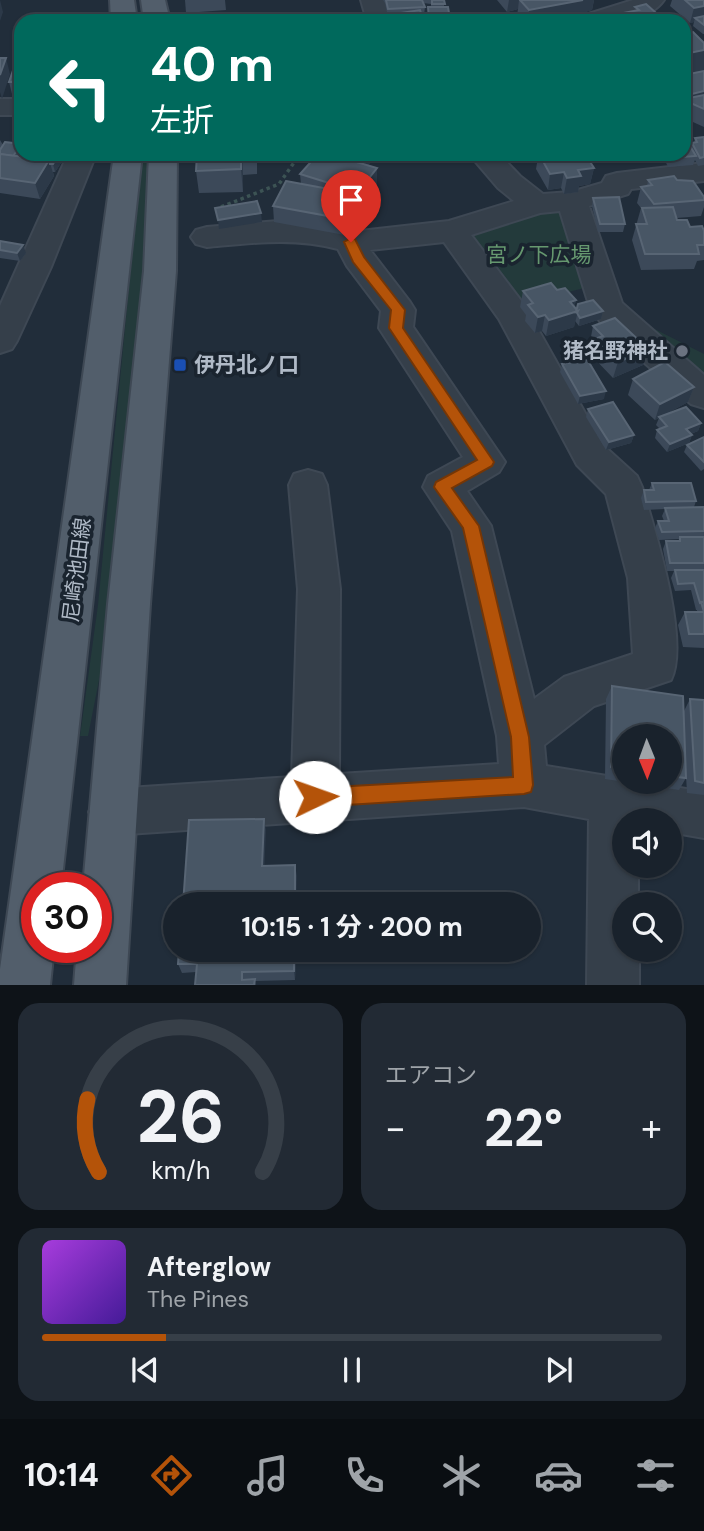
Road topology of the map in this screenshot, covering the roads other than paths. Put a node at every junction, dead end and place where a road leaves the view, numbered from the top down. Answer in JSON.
{"nodes":[{"id":1,"x":647,"y":1,"type":"edge"},
{"id":2,"x":611,"y":14,"type":"edge"},
{"id":3,"x":660,"y":14,"type":"edge"},
{"id":4,"x":79,"y":161,"type":"edge"},
{"id":5,"x":127,"y":161,"type":"edge"},
{"id":6,"x":163,"y":161,"type":"edge"},
{"id":7,"x":490,"y":161,"type":"edge"},
{"id":8,"x":704,"y":172,"type":"edge"},
{"id":9,"x":572,"y":201,"type":"junction"},
{"id":10,"x":537,"y":204,"type":"junction"},
{"id":11,"x":452,"y":231,"type":"junction"},
{"id":12,"x":207,"y":237,"type":"dead end"},
{"id":13,"x":351,"y":242,"type":"junction"},
{"id":14,"x":0,"y":341,"type":"edge"},
{"id":15,"x":704,"y":395,"type":"edge"},
{"id":16,"x":308,"y":485,"type":"dead end"},
{"id":17,"x":520,"y":737,"type":"junction"},
{"id":18,"x":524,"y":785,"type":"junction"},
{"id":19,"x":315,"y":797,"type":"junction"},
{"id":20,"x":612,"y":798,"type":"junction"},
{"id":21,"x":113,"y":812,"type":"junction"},
{"id":22,"x":704,"y":815,"type":"edge"},
{"id":23,"x":24,"y":985,"type":"edge"},
{"id":24,"x":100,"y":985,"type":"edge"},
{"id":25,"x":613,"y":985,"type":"edge"}],
"edges":[{"from":1,"to":2,"type":"street"},
{"from":1,"to":3,"type":"street"},
{"from":4,"to":14,"type":"street"},
{"from":5,"to":23,"type":"main road","name":"尼崎池田線"},
{"from":6,"to":21,"type":"main road"},
{"from":7,"to":10,"type":"street"},
{"from":8,"to":9,"type":"street"},
{"from":9,"to":10,"type":"street"},
{"from":9,"to":15,"type":"street"},
{"from":10,"to":11,"type":"street"},
{"from":11,"to":13,"type":"street"},
{"from":11,"to":17,"type":"street"},
{"from":12,"to":13,"type":"street"},
{"from":13,"to":17,"type":"street"},
{"from":16,"to":19,"type":"street"},
{"from":17,"to":18,"type":"street"},
{"from":18,"to":19,"type":"street"},
{"from":18,"to":20,"type":"street"},
{"from":19,"to":21,"type":"street"},
{"from":20,"to":22,"type":"street"},
{"from":20,"to":25,"type":"street"},
{"from":21,"to":24,"type":"main road"}]}
